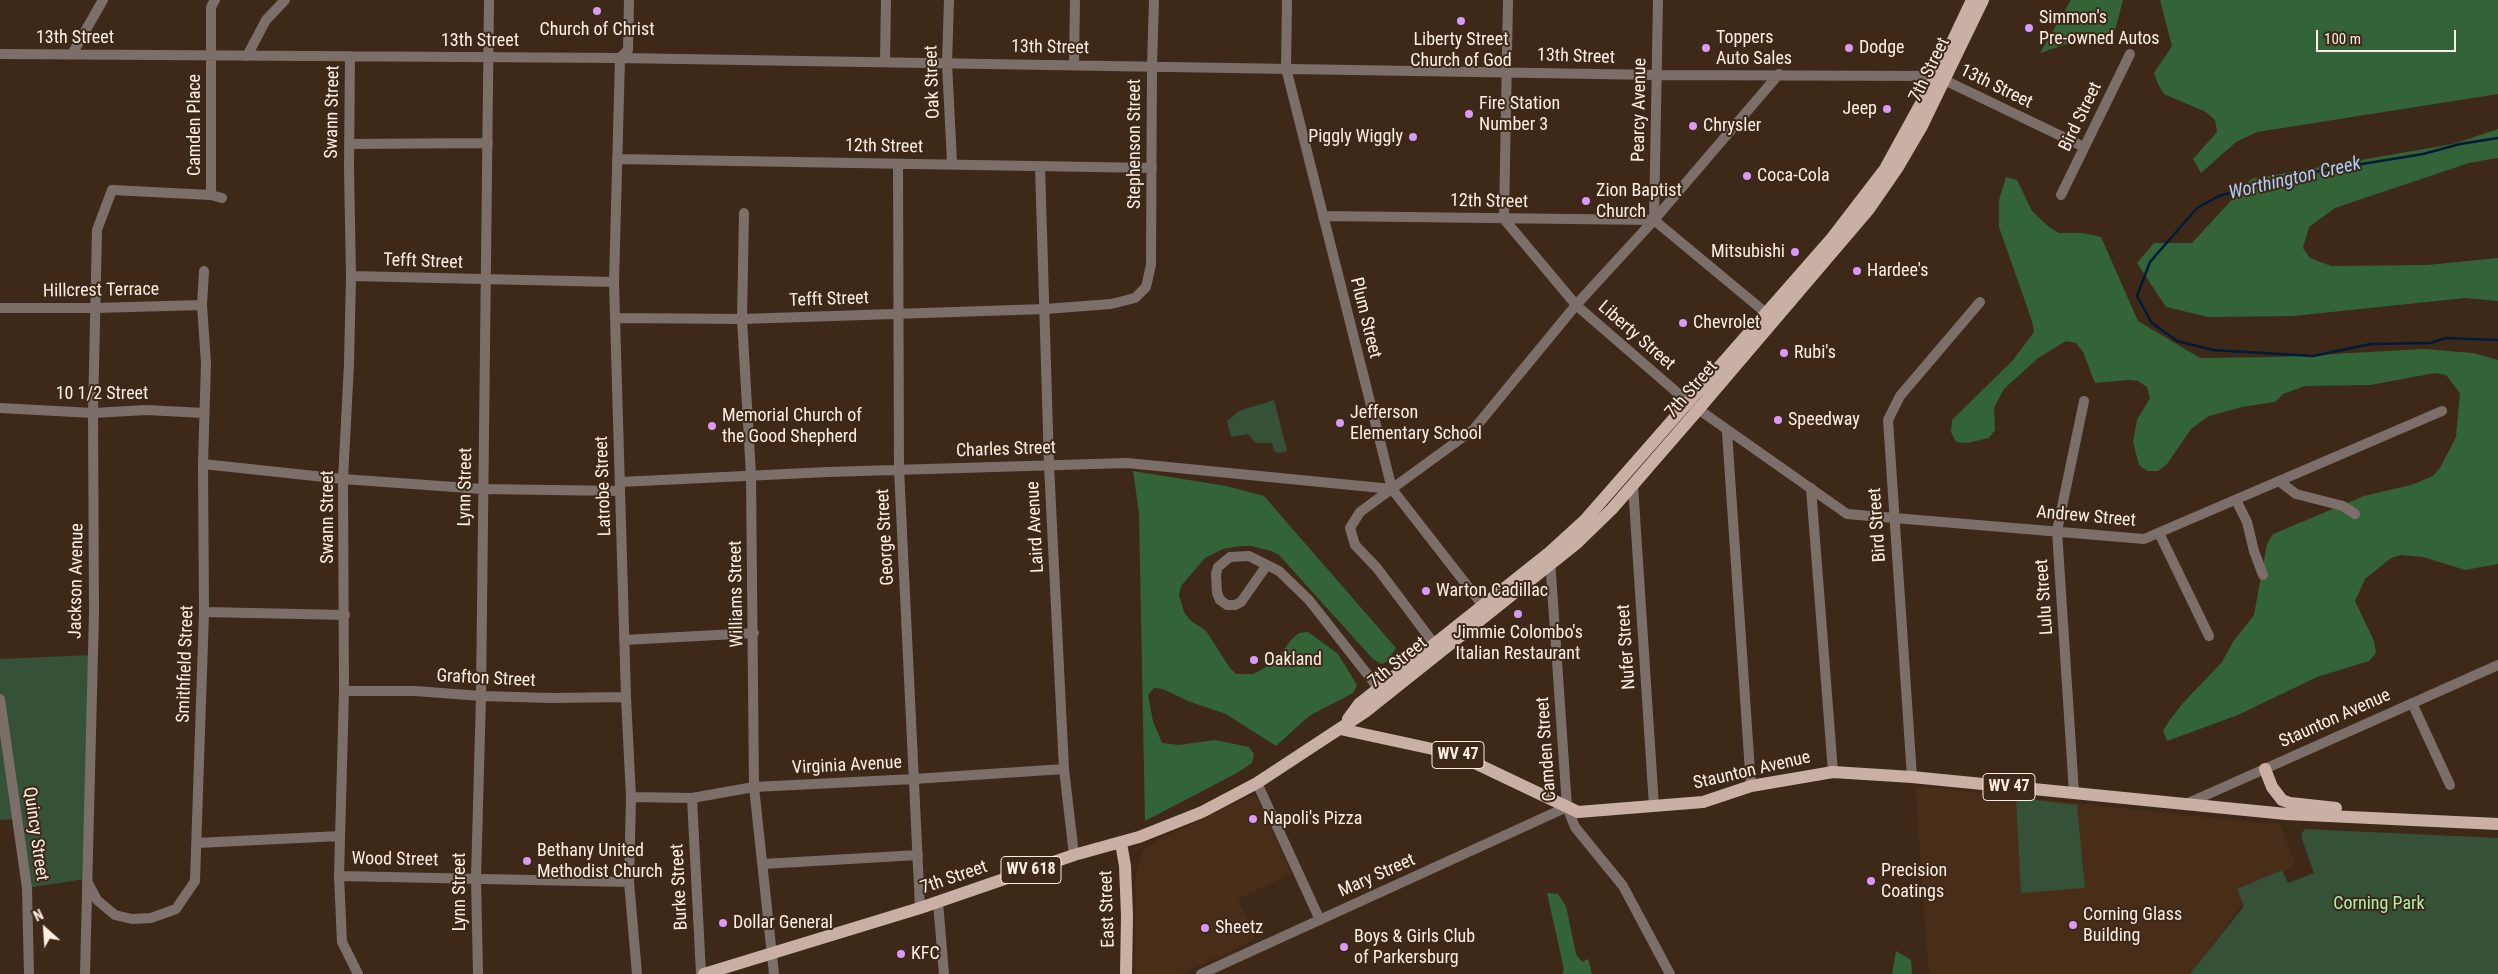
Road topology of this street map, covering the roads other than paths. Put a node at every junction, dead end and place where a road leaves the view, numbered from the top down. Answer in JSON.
{"nodes":[{"id":1,"x":103,"y":0,"type":"edge"},
{"id":2,"x":215,"y":0,"type":"edge"},
{"id":3,"x":285,"y":0,"type":"edge"},
{"id":4,"x":489,"y":0,"type":"edge"},
{"id":5,"x":629,"y":0,"type":"edge"},
{"id":6,"x":886,"y":0,"type":"edge"},
{"id":7,"x":949,"y":0,"type":"edge"},
{"id":8,"x":1075,"y":0,"type":"edge"},
{"id":9,"x":1154,"y":0,"type":"edge"},
{"id":10,"x":1287,"y":0,"type":"edge"},
{"id":11,"x":1508,"y":0,"type":"edge"},
{"id":12,"x":1658,"y":0,"type":"edge"},
{"id":13,"x":1972,"y":0,"type":"edge"},
{"id":14,"x":1983,"y":0,"type":"edge"},
{"id":15,"x":0,"y":54,"type":"edge"},
{"id":16,"x":72,"y":54,"type":"junction"},
{"id":17,"x":2130,"y":54,"type":"dead end"},
{"id":18,"x":212,"y":55,"type":"junction"},
{"id":19,"x":247,"y":56,"type":"junction"},
{"id":20,"x":350,"y":56,"type":"junction"},
{"id":21,"x":489,"y":57,"type":"junction"},
{"id":22,"x":620,"y":58,"type":"junction"},
{"id":23,"x":885,"y":62,"type":"junction"},
{"id":24,"x":947,"y":63,"type":"junction"},
{"id":25,"x":1074,"y":65,"type":"junction"},
{"id":26,"x":1152,"y":66,"type":"junction"},
{"id":27,"x":1286,"y":68,"type":"junction"},
{"id":28,"x":1506,"y":71,"type":"junction"},
{"id":29,"x":1779,"y":74,"type":"junction"},
{"id":30,"x":1657,"y":75,"type":"junction"},
{"id":31,"x":1941,"y":78,"type":"junction"},
{"id":32,"x":488,"y":142,"type":"junction"},
{"id":33,"x":349,"y":144,"type":"junction"},
{"id":34,"x":2084,"y":147,"type":"junction"},
{"id":35,"x":617,"y":159,"type":"junction"},
{"id":36,"x":952,"y":163,"type":"junction"},
{"id":37,"x":898,"y":164,"type":"junction"},
{"id":38,"x":1040,"y":166,"type":"junction"},
{"id":39,"x":1152,"y":168,"type":"junction"},
{"id":40,"x":112,"y":190,"type":"joint"},
{"id":41,"x":211,"y":195,"type":"junction"},
{"id":42,"x":2060,"y":195,"type":"dead end"},
{"id":43,"x":222,"y":198,"type":"dead end"},
{"id":44,"x":744,"y":213,"type":"dead end"},
{"id":45,"x":1322,"y":216,"type":"junction"},
{"id":46,"x":1504,"y":219,"type":"junction"},
{"id":47,"x":1654,"y":220,"type":"junction"},
{"id":48,"x":204,"y":271,"type":"dead end"},
{"id":49,"x":351,"y":276,"type":"junction"},
{"id":50,"x":487,"y":280,"type":"junction"},
{"id":51,"x":614,"y":282,"type":"junction"},
{"id":52,"x":1980,"y":302,"type":"dead end"},
{"id":53,"x":202,"y":305,"type":"junction"},
{"id":54,"x":1576,"y":305,"type":"junction"},
{"id":55,"x":0,"y":308,"type":"edge"},
{"id":56,"x":95,"y":308,"type":"junction"},
{"id":57,"x":1045,"y":309,"type":"junction"},
{"id":58,"x":1766,"y":313,"type":"junction"},
{"id":59,"x":897,"y":314,"type":"junction"},
{"id":60,"x":615,"y":318,"type":"junction"},
{"id":61,"x":742,"y":319,"type":"junction"},
{"id":62,"x":2084,"y":401,"type":"dead end"},
{"id":63,"x":1692,"y":406,"type":"junction"},
{"id":64,"x":0,"y":408,"type":"edge"},
{"id":65,"x":2442,"y":411,"type":"dead end"},
{"id":66,"x":93,"y":413,"type":"junction"},
{"id":67,"x":204,"y":413,"type":"junction"},
{"id":68,"x":1727,"y":432,"type":"junction"},
{"id":69,"x":203,"y":464,"type":"junction"},
{"id":70,"x":1049,"y":465,"type":"junction"},
{"id":71,"x":899,"y":469,"type":"junction"},
{"id":72,"x":751,"y":475,"type":"junction"},
{"id":73,"x":343,"y":479,"type":"junction"},
{"id":74,"x":2279,"y":482,"type":"junction"},
{"id":75,"x":1633,"y":485,"type":"junction"},
{"id":76,"x":620,"y":487,"type":"junction"},
{"id":77,"x":1811,"y":488,"type":"junction"},
{"id":78,"x":482,"y":489,"type":"junction"},
{"id":79,"x":1392,"y":489,"type":"junction"},
{"id":80,"x":2236,"y":500,"type":"junction"},
{"id":81,"x":2355,"y":514,"type":"dead end"},
{"id":82,"x":1894,"y":517,"type":"junction"},
{"id":83,"x":2057,"y":531,"type":"junction"},
{"id":84,"x":2159,"y":534,"type":"junction"},
{"id":85,"x":1550,"y":552,"type":"junction"},
{"id":86,"x":1268,"y":565,"type":"junction"},
{"id":87,"x":1551,"y":565,"type":"junction"},
{"id":88,"x":2263,"y":575,"type":"dead end"},
{"id":89,"x":1486,"y":610,"type":"junction"},
{"id":90,"x":204,"y":612,"type":"junction"},
{"id":91,"x":345,"y":615,"type":"junction"},
{"id":92,"x":754,"y":633,"type":"junction"},
{"id":93,"x":2209,"y":636,"type":"dead end"},
{"id":94,"x":624,"y":640,"type":"junction"},
{"id":95,"x":1435,"y":645,"type":"junction"},
{"id":96,"x":2498,"y":665,"type":"edge"},
{"id":97,"x":1379,"y":689,"type":"junction"},
{"id":98,"x":344,"y":691,"type":"junction"},
{"id":99,"x":481,"y":696,"type":"junction"},
{"id":100,"x":626,"y":697,"type":"junction"},
{"id":101,"x":0,"y":699,"type":"edge"},
{"id":102,"x":2412,"y":703,"type":"junction"},
{"id":103,"x":1340,"y":729,"type":"junction"},
{"id":104,"x":1064,"y":769,"type":"junction"},
{"id":105,"x":2265,"y":769,"type":"junction"},
{"id":106,"x":1833,"y":772,"type":"junction"},
{"id":107,"x":1912,"y":777,"type":"junction"},
{"id":108,"x":914,"y":779,"type":"junction"},
{"id":109,"x":1257,"y":783,"type":"junction"},
{"id":110,"x":1751,"y":786,"type":"junction"},
{"id":111,"x":2450,"y":786,"type":"dead end"},
{"id":112,"x":754,"y":787,"type":"junction"},
{"id":113,"x":2272,"y":787,"type":"junction"},
{"id":114,"x":2074,"y":793,"type":"junction"},
{"id":115,"x":631,"y":797,"type":"junction"},
{"id":116,"x":692,"y":798,"type":"junction"},
{"id":117,"x":2186,"y":804,"type":"junction"},
{"id":118,"x":1654,"y":806,"type":"junction"},
{"id":119,"x":1566,"y":807,"type":"junction"},
{"id":120,"x":2267,"y":812,"type":"junction"},
{"id":121,"x":2387,"y":818,"type":"junction"},
{"id":122,"x":2498,"y":824,"type":"edge"},
{"id":123,"x":340,"y":836,"type":"junction"},
{"id":124,"x":197,"y":843,"type":"junction"},
{"id":125,"x":1121,"y":844,"type":"junction"},
{"id":126,"x":918,"y":855,"type":"junction"},
{"id":127,"x":1074,"y":856,"type":"junction"},
{"id":128,"x":763,"y":864,"type":"junction"},
{"id":129,"x":339,"y":876,"type":"junction"},
{"id":130,"x":476,"y":878,"type":"junction"},
{"id":131,"x":86,"y":879,"type":"junction"},
{"id":132,"x":629,"y":882,"type":"junction"},
{"id":133,"x":938,"y":902,"type":"junction"},
{"id":134,"x":920,"y":908,"type":"junction"},
{"id":135,"x":1320,"y":920,"type":"junction"},
{"id":136,"x":772,"y":955,"type":"junction"},
{"id":137,"x":29,"y":974,"type":"edge"},
{"id":138,"x":85,"y":974,"type":"edge"},
{"id":139,"x":358,"y":974,"type":"edge"},
{"id":140,"x":478,"y":974,"type":"edge"},
{"id":141,"x":637,"y":974,"type":"edge"},
{"id":142,"x":703,"y":974,"type":"edge"},
{"id":143,"x":774,"y":974,"type":"edge"},
{"id":144,"x":944,"y":974,"type":"edge"},
{"id":145,"x":1126,"y":974,"type":"edge"},
{"id":146,"x":1201,"y":974,"type":"edge"},
{"id":147,"x":1670,"y":974,"type":"edge"}],
"edges":[{"from":1,"to":16,"type":"street"},
{"from":2,"to":18,"type":"street","name":"Camden Place"},
{"from":3,"to":19,"type":"street"},
{"from":4,"to":21,"type":"street","name":"Lynn Street"},
{"from":5,"to":22,"type":"street","name":"Latrobe Street"},
{"from":6,"to":23,"type":"street"},
{"from":7,"to":24,"type":"street","name":"Oak Street"},
{"from":8,"to":25,"type":"street"},
{"from":9,"to":26,"type":"street","name":"Stephenson Street"},
{"from":10,"to":27,"type":"street","name":"Plum Street"},
{"from":11,"to":28,"type":"street"},
{"from":12,"to":30,"type":"street","name":"Pearcy Avenue"},
{"from":13,"to":31,"type":"main road","name":"7th Street","number":"WV 618"},
{"from":14,"to":31,"type":"main road","name":"7th Street","number":"WV 618"},
{"from":15,"to":16,"type":"street","name":"13th Street"},
{"from":16,"to":18,"type":"street","name":"13th Street"},
{"from":17,"to":34,"type":"street","name":"Bird Street"},
{"from":18,"to":19,"type":"street","name":"13th Street"},
{"from":18,"to":41,"type":"street","name":"Camden Place"},
{"from":19,"to":20,"type":"street","name":"13th Street"},
{"from":20,"to":21,"type":"street","name":"13th Street"},
{"from":20,"to":33,"type":"street","name":"Swann Street"},
{"from":21,"to":22,"type":"street","name":"13th Street"},
{"from":21,"to":32,"type":"street","name":"Lynn Street"},
{"from":22,"to":23,"type":"street","name":"13th Street"},
{"from":22,"to":35,"type":"street","name":"Latrobe Street"},
{"from":23,"to":24,"type":"street","name":"13th Street"},
{"from":24,"to":25,"type":"street","name":"13th Street"},
{"from":24,"to":36,"type":"street","name":"Oak Street"},
{"from":25,"to":26,"type":"street","name":"13th Street"},
{"from":26,"to":27,"type":"street","name":"13th Street"},
{"from":26,"to":39,"type":"street","name":"Stephenson Street"},
{"from":27,"to":28,"type":"street","name":"13th Street"},
{"from":27,"to":45,"type":"street","name":"Plum Street"},
{"from":28,"to":30,"type":"street","name":"13th Street"},
{"from":28,"to":46,"type":"street"},
{"from":29,"to":30,"type":"street","name":"13th Street"},
{"from":29,"to":31,"type":"street","name":"13th Street"},
{"from":29,"to":47,"type":"street"},
{"from":30,"to":47,"type":"street","name":"Pearcy Avenue"},
{"from":31,"to":34,"type":"street","name":"13th Street"},
{"from":31,"to":58,"type":"main road","name":"7th Street","number":"WV 618"},
{"from":31,"to":63,"type":"main road","name":"7th Street","number":"WV 618"},
{"from":32,"to":33,"type":"street"},
{"from":32,"to":50,"type":"street","name":"Lynn Street"},
{"from":33,"to":49,"type":"street","name":"Swann Street"},
{"from":34,"to":42,"type":"street","name":"Bird Street"},
{"from":35,"to":37,"type":"street","name":"12th Street"},
{"from":35,"to":51,"type":"street","name":"Latrobe Street"},
{"from":36,"to":37,"type":"street","name":"12th Street"},
{"from":36,"to":38,"type":"street","name":"12th Street"},
{"from":37,"to":59,"type":"street","name":"George Street"},
{"from":38,"to":39,"type":"street","name":"12th Street"},
{"from":38,"to":57,"type":"street","name":"Laird Avenue"},
{"from":39,"to":57,"type":"street","name":"Stephenson Street"},
{"from":40,"to":41,"type":"street","name":"Camden Place"},
{"from":40,"to":56,"type":"street","name":"Jackson Avenue"},
{"from":41,"to":43,"type":"street","name":"Camden Place"},
{"from":44,"to":61,"type":"street","name":"Williams Street"},
{"from":45,"to":46,"type":"street","name":"12th Street"},
{"from":45,"to":79,"type":"street","name":"Plum Street"},
{"from":46,"to":47,"type":"street","name":"12th Street"},
{"from":46,"to":54,"type":"street","name":"Liberty Street"},
{"from":47,"to":54,"type":"street"},
{"from":47,"to":58,"type":"street"},
{"from":48,"to":53,"type":"street","name":"Smithfield Street"},
{"from":49,"to":50,"type":"street","name":"Tefft Street"},
{"from":49,"to":73,"type":"street","name":"Swann Street"},
{"from":50,"to":51,"type":"street","name":"Tefft Street"},
{"from":50,"to":78,"type":"street","name":"Lynn Street"},
{"from":51,"to":60,"type":"street","name":"Latrobe Street"},
{"from":52,"to":82,"type":"street","name":"Bird Street"},
{"from":53,"to":56,"type":"street","name":"Hillcrest Terrace"},
{"from":53,"to":67,"type":"street","name":"Smithfield Street"},
{"from":54,"to":63,"type":"street","name":"Liberty Street"},
{"from":54,"to":79,"type":"street"},
{"from":55,"to":56,"type":"street","name":"Hillcrest Terrace"},
{"from":56,"to":66,"type":"street","name":"Jackson Avenue"},
{"from":57,"to":59,"type":"street","name":"Tefft Street"},
{"from":57,"to":70,"type":"street","name":"Laird Avenue"},
{"from":58,"to":63,"type":"main road","name":"7th Street","number":"WV 618"},
{"from":59,"to":61,"type":"street","name":"Tefft Street"},
{"from":59,"to":71,"type":"street","name":"George Street"},
{"from":60,"to":61,"type":"street","name":"Tefft Street"},
{"from":60,"to":76,"type":"street","name":"Latrobe Street"},
{"from":61,"to":72,"type":"street","name":"Williams Street"},
{"from":62,"to":83,"type":"street","name":"Lulu Street"},
{"from":63,"to":68,"type":"street","name":"Liberty Street"},
{"from":63,"to":75,"type":"main road","name":"7th Street","number":"WV 618"},
{"from":63,"to":85,"type":"main road","name":"7th Street","number":"WV 618"},
{"from":64,"to":66,"type":"street","name":"10 1/2 Street"},
{"from":65,"to":74,"type":"street","name":"Andrew Street"},
{"from":66,"to":67,"type":"street","name":"10 1/2 Street"},
{"from":66,"to":131,"type":"street","name":"Jackson Avenue"},
{"from":67,"to":69,"type":"street","name":"Smithfield Street"},
{"from":68,"to":77,"type":"street","name":"Andrew Street"},
{"from":68,"to":110,"type":"street"},
{"from":69,"to":73,"type":"street","name":"Charles Street"},
{"from":69,"to":90,"type":"street","name":"Smithfield Street"},
{"from":70,"to":71,"type":"street","name":"Charles Street"},
{"from":70,"to":79,"type":"street","name":"Charles Street"},
{"from":70,"to":104,"type":"street","name":"Laird Avenue"},
{"from":71,"to":72,"type":"street","name":"Charles Street"},
{"from":71,"to":108,"type":"street","name":"George Street"},
{"from":72,"to":76,"type":"street","name":"Charles Street"},
{"from":72,"to":92,"type":"street","name":"Williams Street"},
{"from":73,"to":78,"type":"street","name":"Charles Street"},
{"from":73,"to":91,"type":"street","name":"Swann Street"},
{"from":74,"to":80,"type":"street","name":"Andrew Street"},
{"from":74,"to":81,"type":"street"},
{"from":75,"to":87,"type":"main road","name":"7th Street","number":"WV 618"},
{"from":75,"to":118,"type":"street","name":"Nufer Street"},
{"from":76,"to":78,"type":"street","name":"Charles Street"},
{"from":76,"to":94,"type":"street","name":"Latrobe Street"},
{"from":77,"to":82,"type":"street","name":"Andrew Street"},
{"from":77,"to":106,"type":"street"},
{"from":78,"to":99,"type":"street","name":"Lynn Street"},
{"from":79,"to":89,"type":"street","name":"Plum Street"},
{"from":79,"to":95,"type":"street"},
{"from":80,"to":84,"type":"street","name":"Andrew Street"},
{"from":80,"to":88,"type":"street"},
{"from":82,"to":83,"type":"street","name":"Andrew Street"},
{"from":82,"to":107,"type":"street","name":"Bird Street"},
{"from":83,"to":84,"type":"street","name":"Andrew Street"},
{"from":83,"to":114,"type":"street","name":"Lulu Street"},
{"from":84,"to":93,"type":"street"},
{"from":85,"to":87,"type":"street","name":"Camden Street"},
{"from":85,"to":89,"type":"main road","name":"7th Street","number":"WV 618"},
{"from":86,"to":86,"type":"street"},
{"from":86,"to":97,"type":"street"},
{"from":87,"to":89,"type":"main road","name":"7th Street","number":"WV 618"},
{"from":87,"to":119,"type":"street","name":"Camden Street"},
{"from":89,"to":95,"type":"main road","name":"7th Street","number":"WV 618"},
{"from":89,"to":103,"type":"main road","name":"7th Street","number":"WV 618"},
{"from":90,"to":91,"type":"street"},
{"from":90,"to":124,"type":"street","name":"Smithfield Street"},
{"from":91,"to":98,"type":"street","name":"Swann Street"},
{"from":92,"to":94,"type":"street"},
{"from":92,"to":112,"type":"street","name":"Williams Street"},
{"from":94,"to":100,"type":"street","name":"Latrobe Street"},
{"from":95,"to":97,"type":"main road","name":"7th Street","number":"WV 618"},
{"from":96,"to":102,"type":"street","name":"Staunton Avenue"},
{"from":97,"to":103,"type":"main road","name":"7th Street","number":"WV 618"},
{"from":98,"to":99,"type":"street","name":"Grafton Street"},
{"from":98,"to":123,"type":"street","name":"Swann Street"},
{"from":99,"to":100,"type":"street","name":"Grafton Street"},
{"from":99,"to":130,"type":"street","name":"Lynn Street"},
{"from":100,"to":115,"type":"street","name":"Latrobe Street"},
{"from":101,"to":137,"type":"street","name":"Quincy Street"},
{"from":102,"to":105,"type":"street","name":"Staunton Avenue"},
{"from":102,"to":111,"type":"street"},
{"from":103,"to":109,"type":"main road","name":"7th Street","number":"WV 618"},
{"from":103,"to":119,"type":"main road","name":"Staunton Avenue","number":"WV 47"},
{"from":104,"to":108,"type":"street","name":"Virginia Avenue"},
{"from":104,"to":127,"type":"street","name":"Laird Avenue"},
{"from":105,"to":113,"type":"main road"},
{"from":105,"to":117,"type":"street","name":"Staunton Avenue"},
{"from":106,"to":107,"type":"main road","name":"Staunton Avenue","number":"WV 47"},
{"from":106,"to":110,"type":"main road","name":"Staunton Avenue","number":"WV 47"},
{"from":107,"to":114,"type":"main road","name":"Staunton Avenue","number":"WV 47"},
{"from":108,"to":112,"type":"street","name":"Virginia Avenue"},
{"from":108,"to":126,"type":"street","name":"George Street"},
{"from":109,"to":125,"type":"main road","name":"7th Street","number":"WV 618"},
{"from":109,"to":135,"type":"street"},
{"from":110,"to":118,"type":"main road","name":"Staunton Avenue","number":"WV 47"},
{"from":112,"to":116,"type":"street","name":"Virginia Avenue"},
{"from":112,"to":128,"type":"street","name":"Williams Street"},
{"from":113,"to":120,"type":"main road"},
{"from":113,"to":121,"type":"main road"},
{"from":114,"to":117,"type":"main road","name":"Staunton Avenue","number":"WV 47"},
{"from":115,"to":116,"type":"street","name":"Virginia Avenue"},
{"from":115,"to":132,"type":"street","name":"Latrobe Street"},
{"from":116,"to":142,"type":"street","name":"Burke Street"},
{"from":117,"to":120,"type":"main road","name":"Staunton Avenue","number":"WV 47"},
{"from":118,"to":119,"type":"main road","name":"Staunton Avenue","number":"WV 47"},
{"from":119,"to":135,"type":"street","name":"Mary Street"},
{"from":119,"to":147,"type":"street","name":"Camden Street"},
{"from":120,"to":121,"type":"main road","name":"Staunton Avenue","number":"WV 47"},
{"from":121,"to":122,"type":"main road","name":"Staunton Avenue","number":"WV 47"},
{"from":123,"to":124,"type":"street","name":"Wood Street"},
{"from":123,"to":129,"type":"street","name":"Swann Street"},
{"from":124,"to":131,"type":"street","name":"Smithfield Street"},
{"from":125,"to":127,"type":"main road","name":"7th Street","number":"WV 618"},
{"from":125,"to":145,"type":"main road","name":"East Street"},
{"from":126,"to":128,"type":"street"},
{"from":126,"to":134,"type":"street","name":"George Street"},
{"from":127,"to":133,"type":"main road","name":"7th Street","number":"WV 618"},
{"from":128,"to":136,"type":"street","name":"Williams Street"},
{"from":129,"to":130,"type":"street","name":"Wood Street"},
{"from":129,"to":139,"type":"street","name":"Swann Street"},
{"from":130,"to":132,"type":"street","name":"Wood Street"},
{"from":130,"to":140,"type":"street","name":"Lynn Street"},
{"from":131,"to":138,"type":"street","name":"Jackson Avenue"},
{"from":132,"to":141,"type":"street","name":"Latrobe Street"},
{"from":133,"to":134,"type":"main road","name":"7th Street","number":"WV 618"},
{"from":133,"to":144,"type":"street"},
{"from":134,"to":136,"type":"main road","name":"7th Street","number":"WV 618"},
{"from":135,"to":146,"type":"street","name":"Mary Street"},
{"from":136,"to":142,"type":"main road","name":"7th Street","number":"WV 618"},
{"from":136,"to":143,"type":"street","name":"Williams Street"}]}
